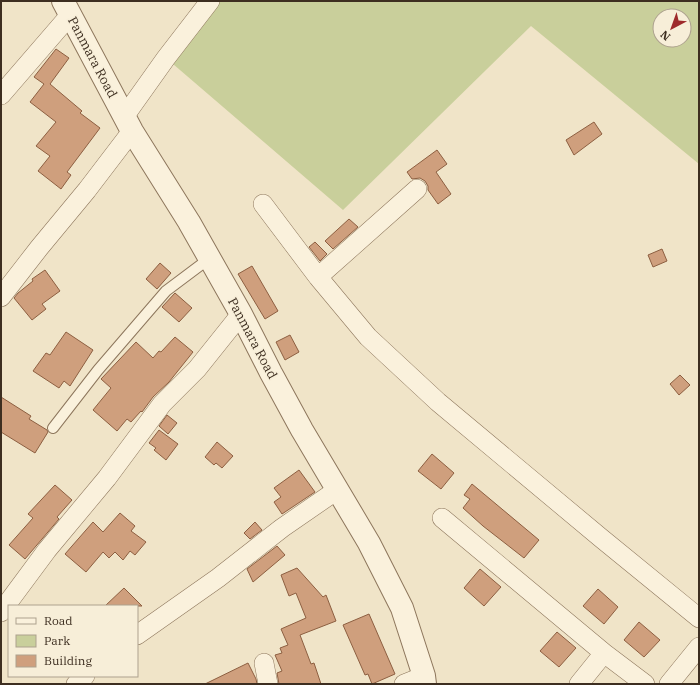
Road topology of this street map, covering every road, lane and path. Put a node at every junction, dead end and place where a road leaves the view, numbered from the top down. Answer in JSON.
{"nodes":[{"id":1,"x":210,"y":1,"type":"edge"},
{"id":2,"x":66,"y":8,"type":"edge"},
{"id":3,"x":1,"y":94,"type":"edge"},
{"id":4,"x":128,"y":124,"type":"junction"},
{"id":5,"x":417,"y":189,"type":"dead end"},
{"id":6,"x":263,"y":204,"type":"dead end"},
{"id":7,"x":210,"y":258,"type":"junction"},
{"id":8,"x":318,"y":277,"type":"junction"},
{"id":9,"x":1,"y":297,"type":"edge"},
{"id":10,"x":241,"y":314,"type":"junction"},
{"id":11,"x":53,"y":428,"type":"dead end"},
{"id":12,"x":337,"y":490,"type":"junction"},
{"id":13,"x":442,"y":518,"type":"dead end"},
{"id":14,"x":1,"y":612,"type":"edge"},
{"id":15,"x":699,"y":618,"type":"edge"},
{"id":16,"x":138,"y":634,"type":"edge"},
{"id":17,"x":699,"y":647,"type":"edge"},
{"id":18,"x":604,"y":653,"type":"junction"},
{"id":19,"x":264,"y":663,"type":"dead end"},
{"id":20,"x":84,"y":677,"type":"edge"},
{"id":21,"x":425,"y":680,"type":"edge"},
{"id":22,"x":76,"y":684,"type":"edge"},
{"id":23,"x":268,"y":684,"type":"edge"},
{"id":24,"x":404,"y":684,"type":"edge"},
{"id":25,"x":579,"y":684,"type":"edge"},
{"id":26,"x":645,"y":684,"type":"edge"},
{"id":27,"x":669,"y":684,"type":"edge"}],
"edges":[{"from":1,"to":4,"type":"street"},
{"from":2,"to":3,"type":"street"},
{"from":2,"to":4,"type":"street","name":"Panmara Road"},
{"from":4,"to":7,"type":"street","name":"Panmara Road"},
{"from":4,"to":9,"type":"street"},
{"from":5,"to":8,"type":"street"},
{"from":6,"to":8,"type":"street"},
{"from":7,"to":10,"type":"street","name":"Panmara Road"},
{"from":7,"to":11,"type":"lane"},
{"from":8,"to":15,"type":"street"},
{"from":10,"to":12,"type":"street","name":"Panmara Road"},
{"from":10,"to":14,"type":"street"},
{"from":12,"to":16,"type":"street"},
{"from":12,"to":21,"type":"street","name":"Panmara Road"},
{"from":13,"to":18,"type":"street"},
{"from":17,"to":27,"type":"street"},
{"from":18,"to":25,"type":"street"},
{"from":18,"to":26,"type":"street"},
{"from":19,"to":23,"type":"street"},
{"from":20,"to":22,"type":"street"},
{"from":21,"to":24,"type":"street"}]}
